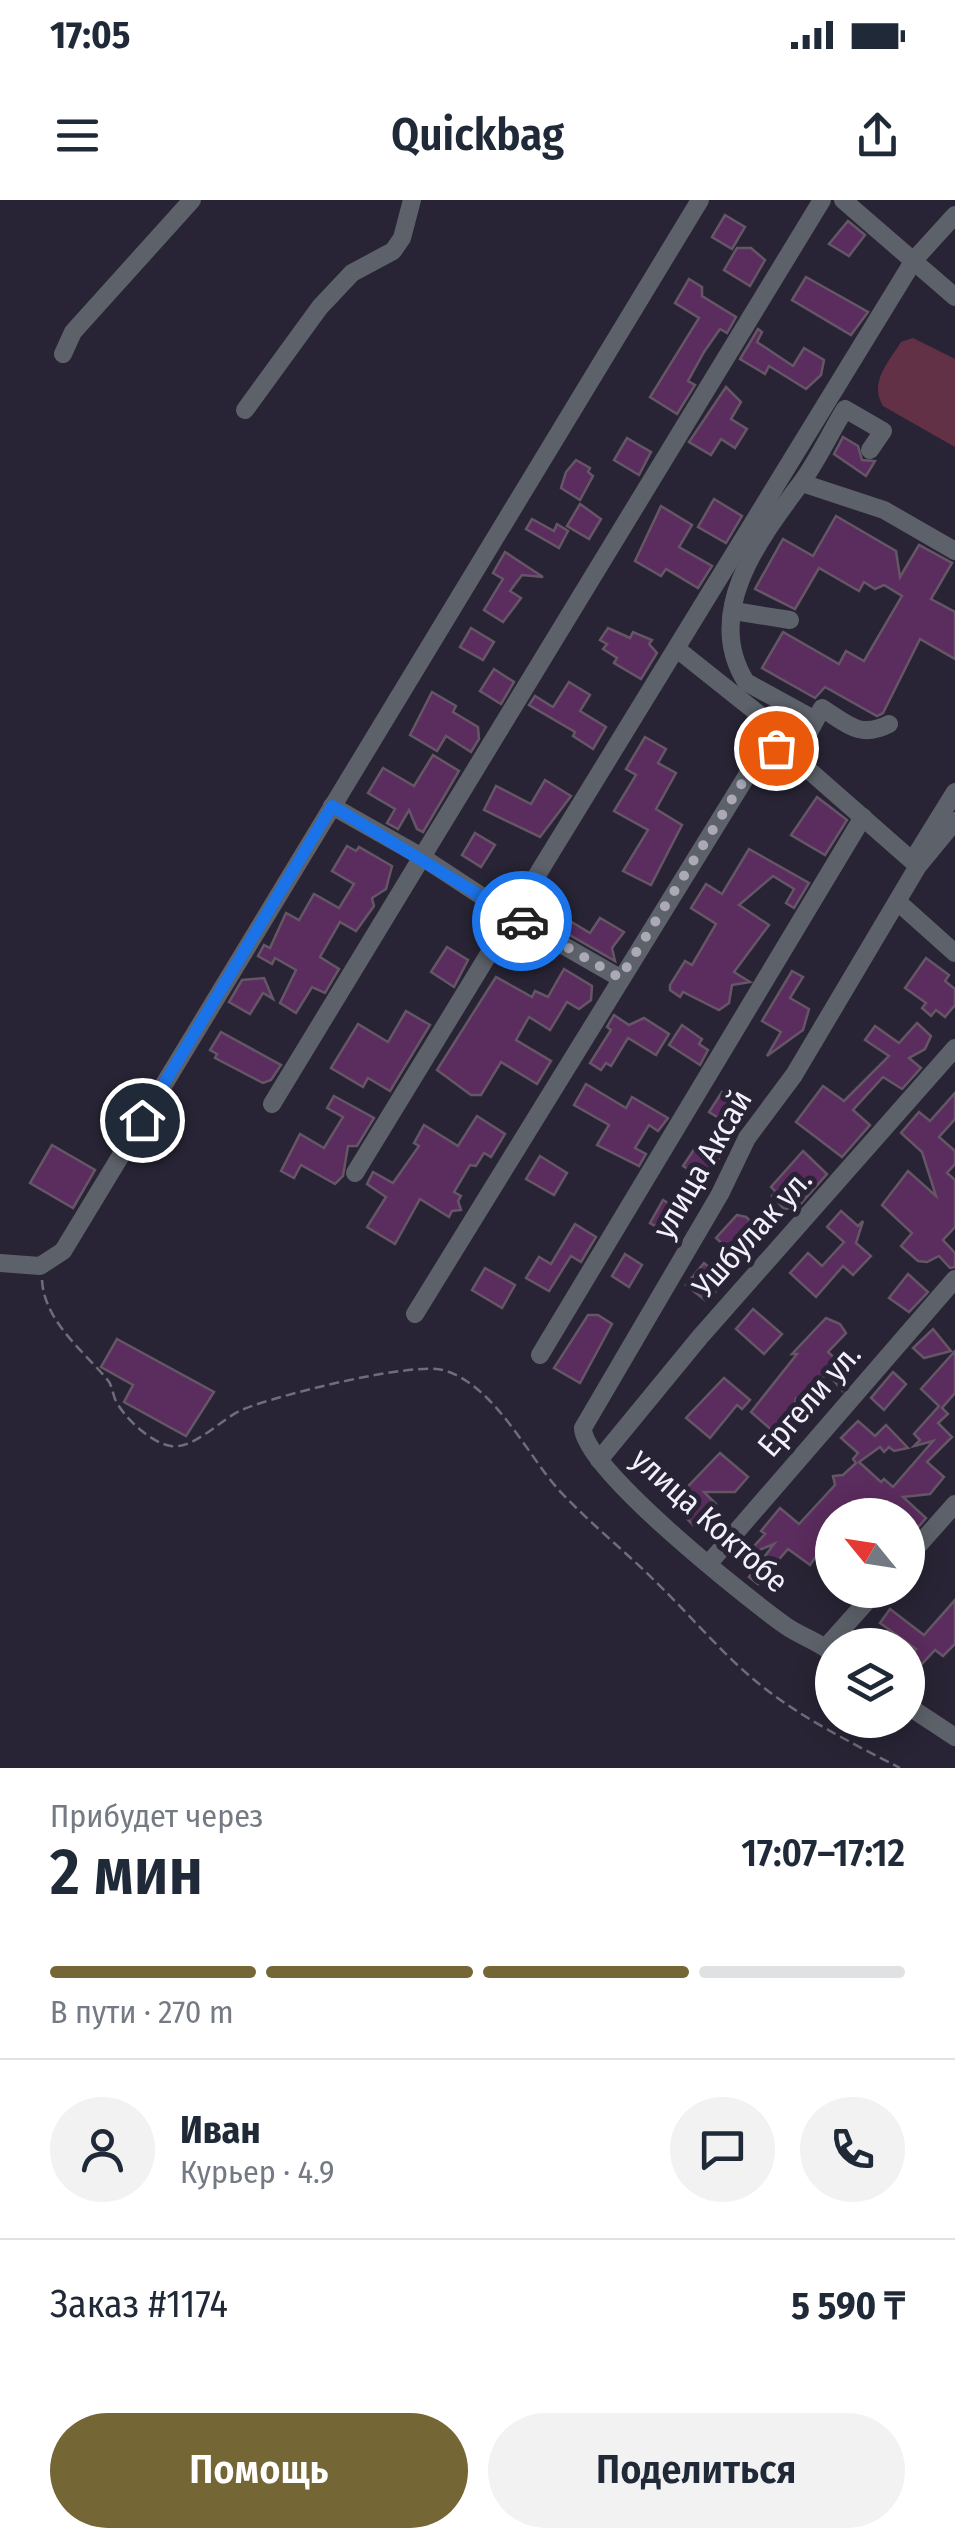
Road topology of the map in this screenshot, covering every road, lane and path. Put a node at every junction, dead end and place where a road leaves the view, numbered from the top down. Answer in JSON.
{"nodes":[{"id":1,"x":192,"y":200,"type":"edge"},
{"id":2,"x":412,"y":200,"type":"edge"},
{"id":3,"x":700,"y":200,"type":"edge"},
{"id":4,"x":822,"y":200,"type":"edge"},
{"id":5,"x":843,"y":200,"type":"edge"},
{"id":6,"x":955,"y":214,"type":"edge"},
{"id":7,"x":914,"y":260,"type":"junction"},
{"id":8,"x":955,"y":296,"type":"edge"},
{"id":9,"x":63,"y":354,"type":"dead end"},
{"id":10,"x":246,"y":410,"type":"dead end"},
{"id":11,"x":870,"y":450,"type":"dead end"},
{"id":12,"x":802,"y":483,"type":"junction"},
{"id":13,"x":955,"y":551,"type":"edge"},
{"id":14,"x":734,"y":611,"type":"junction"},
{"id":15,"x":790,"y":620,"type":"dead end"},
{"id":16,"x":677,"y":648,"type":"junction"},
{"id":17,"x":815,"y":720,"type":"junction"},
{"id":18,"x":888,"y":724,"type":"dead end"},
{"id":19,"x":776,"y":748,"type":"junction"},
{"id":20,"x":795,"y":758,"type":"junction"},
{"id":21,"x":955,"y":792,"type":"edge"},
{"id":22,"x":332,"y":806,"type":"junction"},
{"id":23,"x":863,"y":817,"type":"junction"},
{"id":24,"x":955,"y":821,"type":"edge"},
{"id":25,"x":422,"y":857,"type":"junction"},
{"id":26,"x":915,"y":863,"type":"junction"},
{"id":27,"x":899,"y":902,"type":"junction"},
{"id":28,"x":512,"y":916,"type":"junction"},
{"id":29,"x":955,"y":953,"type":"edge"},
{"id":30,"x":620,"y":978,"type":"junction"},
{"id":31,"x":955,"y":1048,"type":"edge"},
{"id":32,"x":272,"y":1104,"type":"dead end"},
{"id":33,"x":355,"y":1173,"type":"dead end"},
{"id":34,"x":0,"y":1263,"type":"edge"},
{"id":35,"x":47,"y":1264,"type":"junction"},
{"id":36,"x":955,"y":1279,"type":"edge"},
{"id":37,"x":415,"y":1314,"type":"dead end"},
{"id":38,"x":540,"y":1354,"type":"dead end"},
{"id":39,"x":599,"y":1460,"type":"junction"},
{"id":40,"x":955,"y":1504,"type":"edge"},
{"id":41,"x":925,"y":1538,"type":"edge"},
{"id":42,"x":710,"y":1562,"type":"junction"},
{"id":43,"x":863,"y":1608,"type":"edge"},
{"id":44,"x":847,"y":1628,"type":"edge"},
{"id":45,"x":815,"y":1643,"type":"edge"},
{"id":46,"x":925,"y":1717,"type":"edge"},
{"id":47,"x":955,"y":1736,"type":"edge"},
{"id":48,"x":900,"y":1768,"type":"edge"}],
"edges":[{"from":1,"to":9,"type":"street"},
{"from":2,"to":10,"type":"street"},
{"from":3,"to":22,"type":"street"},
{"from":4,"to":25,"type":"street"},
{"from":5,"to":7,"type":"street"},
{"from":6,"to":7,"type":"street"},
{"from":7,"to":8,"type":"street"},
{"from":7,"to":16,"type":"street"},
{"from":11,"to":12,"type":"street"},
{"from":12,"to":13,"type":"street"},
{"from":12,"to":14,"type":"street"},
{"from":14,"to":15,"type":"street"},
{"from":14,"to":17,"type":"street"},
{"from":16,"to":19,"type":"street"},
{"from":16,"to":28,"type":"street"},
{"from":17,"to":18,"type":"street"},
{"from":17,"to":20,"type":"street"},
{"from":19,"to":20,"type":"street"},
{"from":19,"to":30,"type":"street"},
{"from":20,"to":23,"type":"street"},
{"from":21,"to":26,"type":"street"},
{"from":22,"to":25,"type":"street"},
{"from":22,"to":35,"type":"street"},
{"from":23,"to":26,"type":"street"},
{"from":23,"to":38,"type":"street"},
{"from":24,"to":26,"type":"street"},
{"from":25,"to":28,"type":"street"},
{"from":25,"to":32,"type":"street"},
{"from":26,"to":27,"type":"street","name":"улица Аксай"},
{"from":27,"to":29,"type":"street"},
{"from":27,"to":39,"type":"street","name":"улица Аксай"},
{"from":28,"to":30,"type":"street"},
{"from":28,"to":33,"type":"street"},
{"from":30,"to":37,"type":"street"},
{"from":31,"to":39,"type":"street","name":"Ушбулак ул."},
{"from":34,"to":35,"type":"street"},
{"from":35,"to":48,"type":"path"},
{"from":36,"to":42,"type":"street","name":"Ергели ул."},
{"from":39,"to":42,"type":"street","name":"улица Коктобе"},
{"from":40,"to":41,"type":"street"},
{"from":42,"to":45,"type":"street","name":"улица Коктобе"},
{"from":43,"to":44,"type":"street"},
{"from":46,"to":47,"type":"street"}]}
